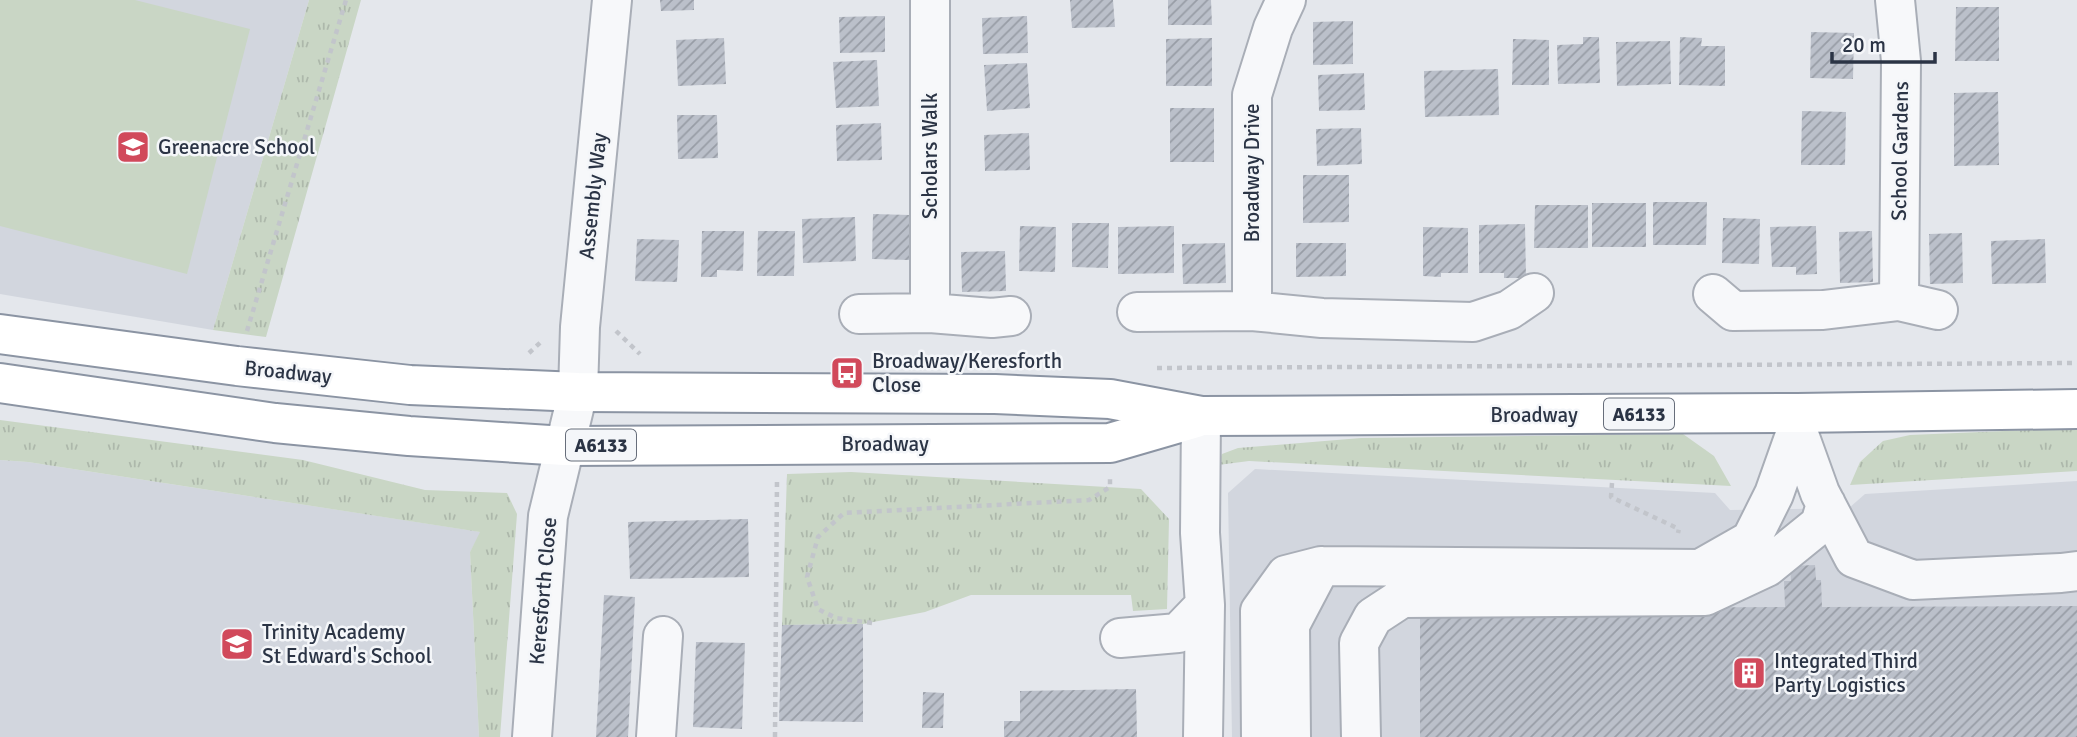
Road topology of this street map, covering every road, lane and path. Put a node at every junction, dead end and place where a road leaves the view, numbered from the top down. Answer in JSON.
{"nodes":[{"id":1,"x":346,"y":0,"type":"edge"},
{"id":2,"x":612,"y":0,"type":"edge"},
{"id":3,"x":930,"y":0,"type":"edge"},
{"id":4,"x":1286,"y":0,"type":"edge"},
{"id":5,"x":1895,"y":0,"type":"edge"},
{"id":6,"x":1534,"y":293,"type":"dead end"},
{"id":7,"x":1713,"y":294,"type":"dead end"},
{"id":8,"x":1899,"y":302,"type":"junction"},
{"id":9,"x":1938,"y":310,"type":"dead end"},
{"id":10,"x":1252,"y":311,"type":"junction"},
{"id":11,"x":1137,"y":312,"type":"dead end"},
{"id":12,"x":930,"y":313,"type":"junction"},
{"id":13,"x":859,"y":314,"type":"dead end"},
{"id":14,"x":1011,"y":316,"type":"dead end"},
{"id":15,"x":0,"y":334,"type":"edge"},
{"id":16,"x":237,"y":366,"type":"junction"},
{"id":17,"x":0,"y":383,"type":"edge"},
{"id":18,"x":578,"y":392,"type":"junction"},
{"id":19,"x":2077,"y":409,"type":"edge"},
{"id":20,"x":1201,"y":416,"type":"junction"},
{"id":21,"x":1797,"y":421,"type":"junction"},
{"id":22,"x":1110,"y":443,"type":"junction"},
{"id":23,"x":565,"y":446,"type":"junction"},
{"id":24,"x":778,"y":474,"type":"dead end"},
{"id":25,"x":1826,"y":504,"type":"junction"},
{"id":26,"x":1321,"y":566,"type":"junction"},
{"id":27,"x":2077,"y":571,"type":"edge"},
{"id":28,"x":1205,"y":605,"type":"junction"},
{"id":29,"x":872,"y":623,"type":"dead end"},
{"id":30,"x":663,"y":636,"type":"dead end"},
{"id":31,"x":1120,"y":638,"type":"dead end"},
{"id":32,"x":532,"y":737,"type":"edge"},
{"id":33,"x":656,"y":737,"type":"edge"},
{"id":34,"x":775,"y":737,"type":"edge"},
{"id":35,"x":1203,"y":737,"type":"edge"},
{"id":36,"x":1261,"y":737,"type":"edge"},
{"id":37,"x":1291,"y":737,"type":"edge"},
{"id":38,"x":1361,"y":737,"type":"edge"}],
"edges":[{"from":1,"to":16,"type":"path"},
{"from":2,"to":18,"type":"street","name":"Assembly Way"},
{"from":3,"to":12,"type":"street","name":"Scholars Walk"},
{"from":4,"to":10,"type":"street","name":"Broadway Drive"},
{"from":5,"to":8,"type":"street","name":"School Gardens"},
{"from":6,"to":10,"type":"street"},
{"from":7,"to":8,"type":"street"},
{"from":8,"to":9,"type":"street"},
{"from":10,"to":11,"type":"street"},
{"from":12,"to":13,"type":"street"},
{"from":12,"to":14,"type":"street"},
{"from":15,"to":16,"type":"highway","name":"Broadway","number":"A6133"},
{"from":16,"to":18,"type":"highway","name":"Broadway","number":"A6133"},
{"from":17,"to":23,"type":"highway","name":"Broadway","number":"A6133"},
{"from":18,"to":20,"type":"highway","name":"Broadway","number":"A6133"},
{"from":18,"to":23,"type":"street"},
{"from":19,"to":21,"type":"highway","name":"Broadway","number":"A6133"},
{"from":20,"to":21,"type":"highway","name":"Broadway","number":"A6133"},
{"from":20,"to":22,"type":"highway","name":"Broadway","number":"A6133"},
{"from":20,"to":28,"type":"street"},
{"from":21,"to":25,"type":"street"},
{"from":21,"to":26,"type":"street"},
{"from":22,"to":23,"type":"highway","name":"Broadway","number":"A6133"},
{"from":22,"to":29,"type":"path"},
{"from":23,"to":32,"type":"street","name":"Keresforth Close"},
{"from":24,"to":34,"type":"path"},
{"from":25,"to":27,"type":"street"},
{"from":25,"to":38,"type":"street"},
{"from":26,"to":36,"type":"street"},
{"from":26,"to":37,"type":"street"},
{"from":28,"to":31,"type":"street"},
{"from":28,"to":35,"type":"street"},
{"from":30,"to":33,"type":"street"}]}
